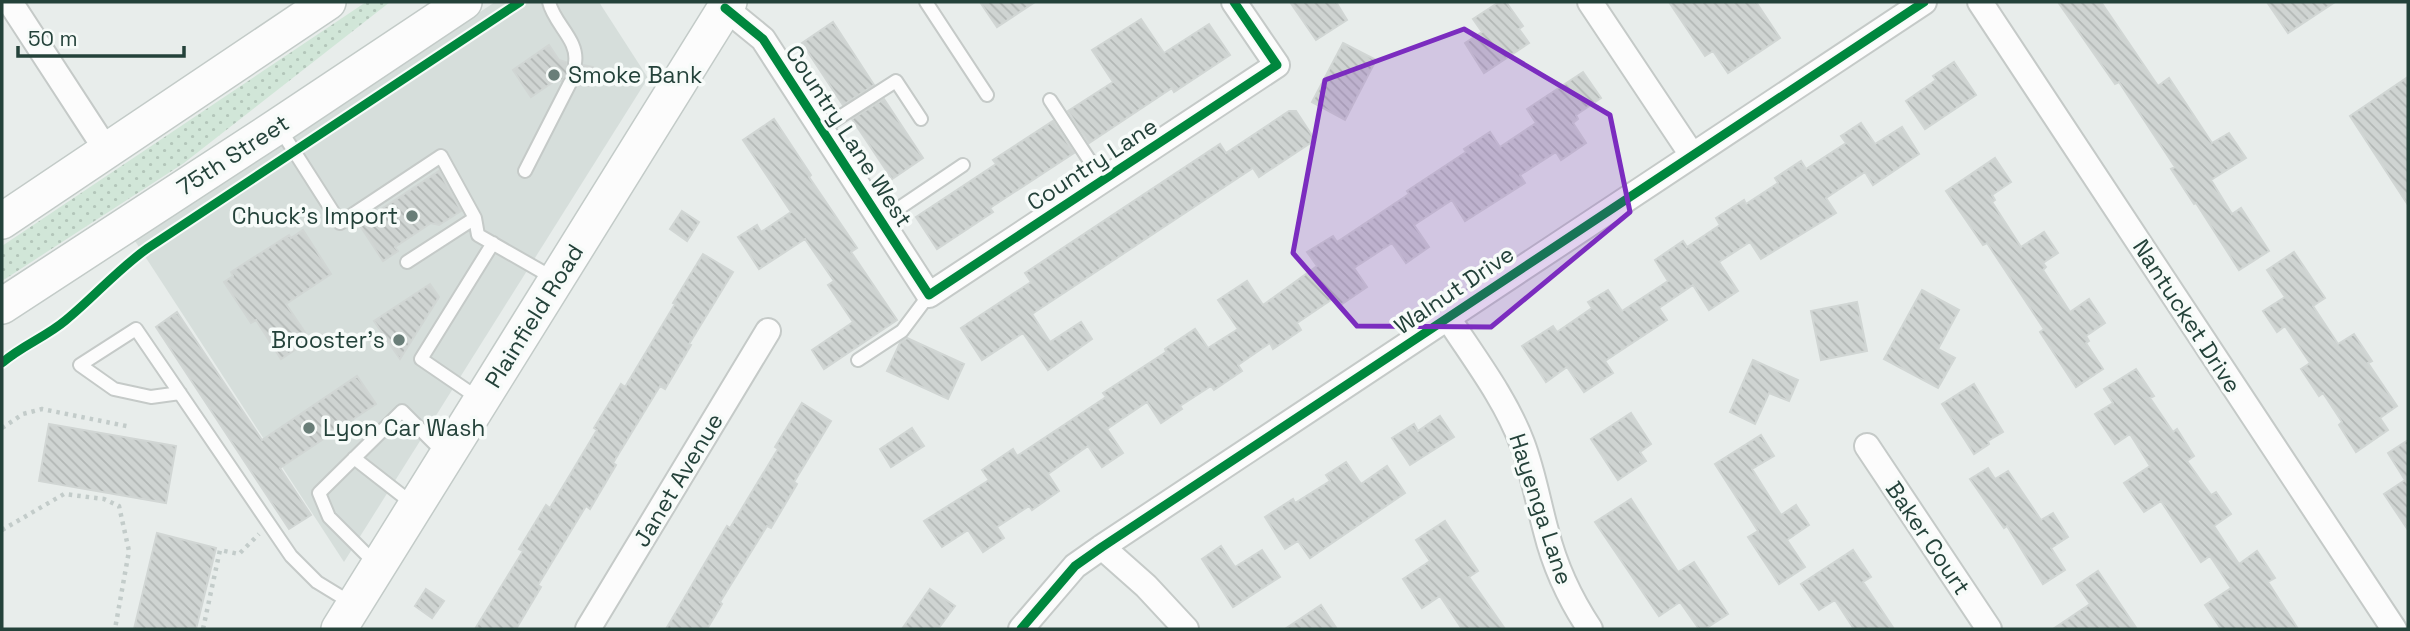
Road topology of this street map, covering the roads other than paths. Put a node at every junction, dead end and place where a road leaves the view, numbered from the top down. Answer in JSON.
{"nodes":[{"id":1,"x":10,"y":2,"type":"edge"},
{"id":2,"x":328,"y":2,"type":"edge"},
{"id":3,"x":464,"y":2,"type":"edge"},
{"id":4,"x":549,"y":2,"type":"edge"},
{"id":5,"x":926,"y":2,"type":"edge"},
{"id":6,"x":1234,"y":2,"type":"edge"},
{"id":7,"x":1590,"y":2,"type":"edge"},
{"id":8,"x":1924,"y":2,"type":"edge"},
{"id":9,"x":1980,"y":2,"type":"edge"},
{"id":10,"x":727,"y":5,"type":"edge"},
{"id":11,"x":575,"y":63,"type":"dead end"},
{"id":12,"x":570,"y":83,"type":"dead end"},
{"id":13,"x":987,"y":95,"type":"dead end"},
{"id":14,"x":1050,"y":100,"type":"dead end"},
{"id":15,"x":921,"y":118,"type":"dead end"},
{"id":16,"x":278,"y":126,"type":"junction"},
{"id":17,"x":821,"y":129,"type":"junction"},
{"id":18,"x":107,"y":151,"type":"junction"},
{"id":19,"x":1692,"y":155,"type":"junction"},
{"id":20,"x":963,"y":165,"type":"dead end"},
{"id":21,"x":525,"y":170,"type":"dead end"},
{"id":22,"x":1103,"y":181,"type":"junction"},
{"id":23,"x":475,"y":218,"type":"junction"},
{"id":24,"x":880,"y":220,"type":"junction"},
{"id":25,"x":2,"y":221,"type":"edge"},
{"id":26,"x":493,"y":243,"type":"junction"},
{"id":27,"x":407,"y":262,"type":"dead end"},
{"id":28,"x":556,"y":280,"type":"junction"},
{"id":29,"x":929,"y":295,"type":"junction"},
{"id":30,"x":2,"y":306,"type":"edge"},
{"id":31,"x":1448,"y":318,"type":"junction"},
{"id":32,"x":768,"y":331,"type":"dead end"},
{"id":33,"x":858,"y":360,"type":"dead end"},
{"id":34,"x":180,"y":393,"type":"junction"},
{"id":35,"x":482,"y":401,"type":"junction"},
{"id":36,"x":1867,"y":446,"type":"dead end"},
{"id":37,"x":447,"y":456,"type":"junction"},
{"id":38,"x":354,"y":458,"type":"junction"},
{"id":39,"x":416,"y":506,"type":"junction"},
{"id":40,"x":1102,"y":547,"type":"junction"},
{"id":41,"x":378,"y":566,"type":"junction"},
{"id":42,"x":346,"y":617,"type":"edge"},
{"id":43,"x":588,"y":629,"type":"edge"},
{"id":44,"x":1021,"y":629,"type":"edge"},
{"id":45,"x":1186,"y":629,"type":"edge"},
{"id":46,"x":1590,"y":629,"type":"edge"},
{"id":47,"x":1989,"y":629,"type":"edge"},
{"id":48,"x":2394,"y":629,"type":"edge"}],
"edges":[{"from":1,"to":18,"type":"street"},
{"from":2,"to":18,"type":"main road"},
{"from":3,"to":16,"type":"main road","name":"75th Street"},
{"from":4,"to":11,"type":"lane"},
{"from":5,"to":13,"type":"lane"},
{"from":6,"to":22,"type":"street","name":"Country Lane"},
{"from":7,"to":19,"type":"street"},
{"from":8,"to":19,"type":"street","name":"Walnut Drive"},
{"from":9,"to":48,"type":"street","name":"Nantucket Drive"},
{"from":10,"to":17,"type":"street","name":"Country Lane West"},
{"from":10,"to":28,"type":"main road","name":"Plainfield Road"},
{"from":12,"to":21,"type":"lane"},
{"from":14,"to":22,"type":"lane"},
{"from":15,"to":17,"type":"lane"},
{"from":16,"to":23,"type":"lane"},
{"from":16,"to":30,"type":"main road","name":"75th Street"},
{"from":17,"to":24,"type":"street","name":"Country Lane West"},
{"from":18,"to":25,"type":"main road"},
{"from":19,"to":31,"type":"street","name":"Walnut Drive"},
{"from":20,"to":24,"type":"lane"},
{"from":22,"to":29,"type":"street","name":"Country Lane"},
{"from":23,"to":26,"type":"lane"},
{"from":23,"to":27,"type":"lane"},
{"from":24,"to":29,"type":"street","name":"Country Lane West"},
{"from":26,"to":28,"type":"lane"},
{"from":26,"to":35,"type":"lane"},
{"from":28,"to":35,"type":"main road","name":"Plainfield Road"},
{"from":29,"to":33,"type":"lane"},
{"from":31,"to":40,"type":"street","name":"Walnut Drive"},
{"from":31,"to":46,"type":"street","name":"Hayenga Lane"},
{"from":32,"to":43,"type":"street","name":"Janet Avenue"},
{"from":34,"to":34,"type":"lane"},
{"from":34,"to":42,"type":"lane"},
{"from":35,"to":37,"type":"main road","name":"Plainfield Road"},
{"from":36,"to":47,"type":"street","name":"Baker Court"},
{"from":37,"to":38,"type":"lane"},
{"from":37,"to":39,"type":"main road","name":"Plainfield Road"},
{"from":38,"to":39,"type":"lane"},
{"from":38,"to":41,"type":"lane"},
{"from":39,"to":41,"type":"main road","name":"Plainfield Road"},
{"from":40,"to":44,"type":"street","name":"Walnut Drive"},
{"from":40,"to":45,"type":"street"},
{"from":41,"to":42,"type":"main road","name":"Plainfield Road"}]}
